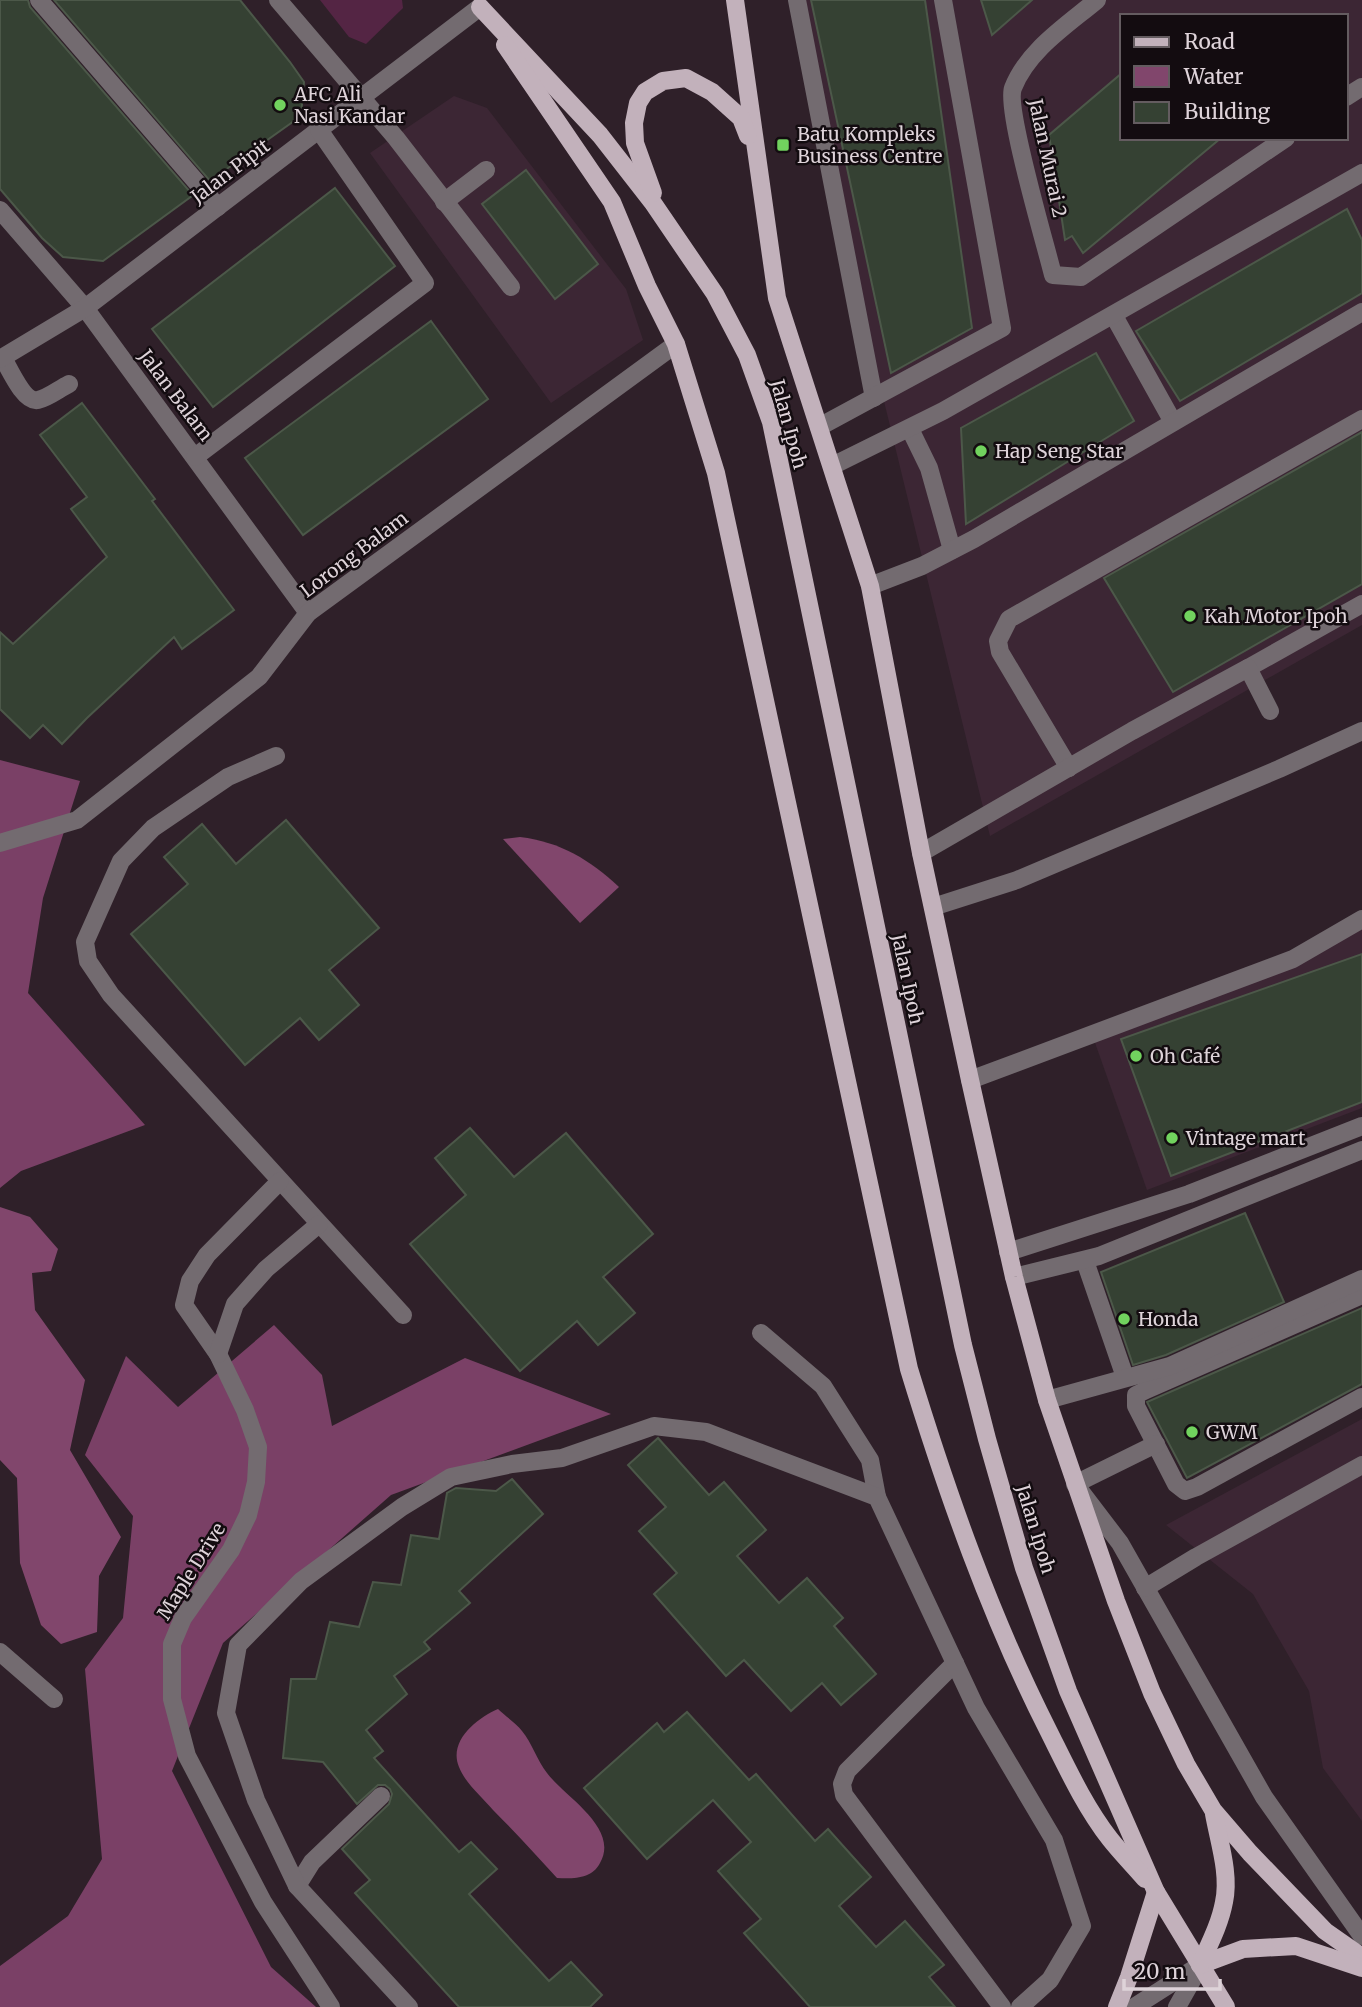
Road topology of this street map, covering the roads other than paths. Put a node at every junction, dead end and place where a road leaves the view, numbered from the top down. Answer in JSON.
{"nodes":[{"id":1,"x":39,"y":0,"type":"edge"},
{"id":2,"x":278,"y":0,"type":"edge"},
{"id":3,"x":735,"y":0,"type":"edge"},
{"id":4,"x":797,"y":0,"type":"edge"},
{"id":5,"x":943,"y":0,"type":"edge"},
{"id":6,"x":1097,"y":0,"type":"edge"},
{"id":7,"x":483,"y":2,"type":"edge"},
{"id":8,"x":360,"y":97,"type":"junction"},
{"id":9,"x":318,"y":130,"type":"junction"},
{"id":10,"x":1283,"y":140,"type":"edge"},
{"id":11,"x":756,"y":155,"type":"junction"},
{"id":12,"x":486,"y":170,"type":"dead end"},
{"id":13,"x":1362,"y":173,"type":"edge"},
{"id":14,"x":444,"y":202,"type":"junction"},
{"id":15,"x":218,"y":207,"type":"junction"},
{"id":16,"x":0,"y":209,"type":"edge"},
{"id":17,"x":662,"y":216,"type":"junction"},
{"id":18,"x":510,"y":287,"type":"dead end"},
{"id":19,"x":85,"y":308,"type":"junction"},
{"id":20,"x":1362,"y":312,"type":"edge"},
{"id":21,"x":1114,"y":316,"type":"junction"},
{"id":22,"x":676,"y":344,"type":"junction"},
{"id":23,"x":1,"y":359,"type":"edge"},
{"id":24,"x":69,"y":384,"type":"dead end"},
{"id":25,"x":874,"y":398,"type":"junction"},
{"id":26,"x":1362,"y":419,"type":"edge"},
{"id":27,"x":1173,"y":422,"type":"junction"},
{"id":28,"x":819,"y":426,"type":"junction"},
{"id":29,"x":910,"y":429,"type":"junction"},
{"id":30,"x":195,"y":457,"type":"junction"},
{"id":31,"x":832,"y":466,"type":"junction"},
{"id":32,"x":952,"y":550,"type":"junction"},
{"id":33,"x":870,"y":586,"type":"junction"},
{"id":34,"x":1362,"y":604,"type":"edge"},
{"id":35,"x":308,"y":613,"type":"junction"},
{"id":36,"x":1248,"y":668,"type":"junction"},
{"id":37,"x":1270,"y":711,"type":"dead end"},
{"id":38,"x":1362,"y":731,"type":"edge"},
{"id":39,"x":276,"y":756,"type":"dead end"},
{"id":40,"x":1069,"y":768,"type":"junction"},
{"id":41,"x":0,"y":843,"type":"edge"},
{"id":42,"x":921,"y":853,"type":"junction"},
{"id":43,"x":933,"y":907,"type":"junction"},
{"id":44,"x":1362,"y":919,"type":"edge"},
{"id":45,"x":970,"y":1080,"type":"junction"},
{"id":46,"x":1362,"y":1126,"type":"edge"},
{"id":47,"x":1362,"y":1150,"type":"edge"},
{"id":48,"x":280,"y":1181,"type":"junction"},
{"id":49,"x":319,"y":1224,"type":"junction"},
{"id":50,"x":1008,"y":1252,"type":"junction"},
{"id":51,"x":1086,"y":1261,"type":"junction"},
{"id":52,"x":1014,"y":1277,"type":"junction"},
{"id":53,"x":1362,"y":1279,"type":"edge"},
{"id":54,"x":1362,"y":1296,"type":"edge"},
{"id":55,"x":403,"y":1315,"type":"dead end"},
{"id":56,"x":761,"y":1333,"type":"dead end"},
{"id":57,"x":218,"y":1354,"type":"junction"},
{"id":58,"x":1125,"y":1377,"type":"junction"},
{"id":59,"x":1362,"y":1397,"type":"edge"},
{"id":60,"x":1047,"y":1400,"type":"junction"},
{"id":61,"x":1156,"y":1444,"type":"junction"},
{"id":62,"x":1362,"y":1465,"type":"edge"},
{"id":63,"x":1075,"y":1485,"type":"junction"},
{"id":64,"x":877,"y":1497,"type":"junction"},
{"id":65,"x":1145,"y":1588,"type":"junction"},
{"id":66,"x":0,"y":1653,"type":"edge"},
{"id":67,"x":955,"y":1663,"type":"junction"},
{"id":68,"x":54,"y":1699,"type":"dead end"},
{"id":69,"x":381,"y":1796,"type":"dead end"},
{"id":70,"x":1213,"y":1810,"type":"junction"},
{"id":71,"x":298,"y":1886,"type":"junction"},
{"id":72,"x":1156,"y":1892,"type":"junction"},
{"id":73,"x":1362,"y":1936,"type":"edge"},
{"id":74,"x":1362,"y":1957,"type":"edge"},
{"id":75,"x":1200,"y":1965,"type":"junction"},
{"id":76,"x":1362,"y":1968,"type":"edge"},
{"id":77,"x":331,"y":2007,"type":"edge"},
{"id":78,"x":409,"y":2007,"type":"edge"},
{"id":79,"x":1002,"y":2007,"type":"edge"},
{"id":80,"x":1020,"y":2007,"type":"edge"},
{"id":81,"x":1117,"y":2007,"type":"edge"},
{"id":82,"x":1134,"y":2007,"type":"edge"},
{"id":83,"x":1177,"y":2007,"type":"edge"},
{"id":84,"x":1226,"y":2007,"type":"edge"}],
"edges":[{"from":1,"to":15,"type":"street"},
{"from":2,"to":8,"type":"street"},
{"from":3,"to":11,"type":"main road","name":"Jalan Ipoh"},
{"from":4,"to":25,"type":"street"},
{"from":5,"to":25,"type":"street"},
{"from":6,"to":10,"type":"street","name":"Jalan Murai 2"},
{"from":7,"to":8,"type":"street","name":"Jalan Pipit"},
{"from":7,"to":17,"type":"main road","name":"Jalan Ipoh"},
{"from":7,"to":22,"type":"main road"},
{"from":8,"to":9,"type":"street","name":"Jalan Pipit"},
{"from":8,"to":14,"type":"street"},
{"from":9,"to":15,"type":"street","name":"Jalan Pipit"},
{"from":9,"to":30,"type":"street"},
{"from":11,"to":17,"type":"main road"},
{"from":11,"to":28,"type":"main road","name":"Jalan Ipoh"},
{"from":12,"to":14,"type":"street"},
{"from":13,"to":21,"type":"street"},
{"from":14,"to":18,"type":"street"},
{"from":15,"to":19,"type":"street","name":"Jalan Pipit"},
{"from":16,"to":19,"type":"street","name":"Jalan Balam"},
{"from":17,"to":72,"type":"main road","name":"Jalan Ipoh"},
{"from":19,"to":23,"type":"street","name":"Jalan Pipit"},
{"from":19,"to":30,"type":"street","name":"Jalan Balam"},
{"from":20,"to":27,"type":"street"},
{"from":21,"to":27,"type":"street"},
{"from":21,"to":29,"type":"street"},
{"from":22,"to":35,"type":"street","name":"Lorong Balam"},
{"from":22,"to":72,"type":"main road"},
{"from":23,"to":24,"type":"street"},
{"from":25,"to":28,"type":"street"},
{"from":26,"to":40,"type":"street"},
{"from":27,"to":32,"type":"street"},
{"from":28,"to":31,"type":"main road","name":"Jalan Ipoh"},
{"from":29,"to":31,"type":"street"},
{"from":29,"to":32,"type":"street"},
{"from":30,"to":35,"type":"street","name":"Jalan Balam"},
{"from":31,"to":33,"type":"main road","name":"Jalan Ipoh"},
{"from":32,"to":33,"type":"street"},
{"from":33,"to":42,"type":"main road","name":"Jalan Ipoh"},
{"from":34,"to":36,"type":"street"},
{"from":35,"to":41,"type":"street","name":"Lorong Balam"},
{"from":36,"to":37,"type":"street"},
{"from":36,"to":40,"type":"street"},
{"from":38,"to":43,"type":"street"},
{"from":39,"to":48,"type":"street"},
{"from":40,"to":42,"type":"street"},
{"from":42,"to":43,"type":"main road","name":"Jalan Ipoh"},
{"from":43,"to":45,"type":"main road","name":"Jalan Ipoh"},
{"from":44,"to":45,"type":"street"},
{"from":45,"to":50,"type":"main road","name":"Jalan Ipoh"},
{"from":46,"to":50,"type":"street"},
{"from":47,"to":51,"type":"street"},
{"from":48,"to":49,"type":"street"},
{"from":48,"to":57,"type":"street","name":"Maple Drive"},
{"from":49,"to":55,"type":"street"},
{"from":49,"to":57,"type":"street"},
{"from":50,"to":52,"type":"main road","name":"Jalan Ipoh"},
{"from":51,"to":52,"type":"street"},
{"from":51,"to":58,"type":"street"},
{"from":52,"to":60,"type":"main road","name":"Jalan Ipoh"},
{"from":53,"to":58,"type":"street"},
{"from":54,"to":61,"type":"street"},
{"from":56,"to":64,"type":"street"},
{"from":57,"to":77,"type":"street","name":"Maple Drive"},
{"from":58,"to":60,"type":"street"},
{"from":59,"to":61,"type":"street"},
{"from":60,"to":63,"type":"main road","name":"Jalan Ipoh"},
{"from":61,"to":63,"type":"street"},
{"from":62,"to":65,"type":"street"},
{"from":63,"to":65,"type":"street"},
{"from":63,"to":70,"type":"main road","name":"Jalan Ipoh"},
{"from":64,"to":67,"type":"street"},
{"from":64,"to":71,"type":"street"},
{"from":65,"to":73,"type":"street"},
{"from":66,"to":68,"type":"street"},
{"from":67,"to":79,"type":"street"},
{"from":67,"to":80,"type":"street"},
{"from":69,"to":71,"type":"street"},
{"from":70,"to":74,"type":"main road","name":"Jalan Ipoh"},
{"from":70,"to":75,"type":"main road"},
{"from":71,"to":78,"type":"street"},
{"from":72,"to":75,"type":"main road","name":"Jalan Ipoh"},
{"from":72,"to":81,"type":"main road"},
{"from":75,"to":76,"type":"main road"},
{"from":75,"to":82,"type":"street"},
{"from":75,"to":83,"type":"street"},
{"from":75,"to":84,"type":"main road","name":"Jalan Ipoh"}]}
